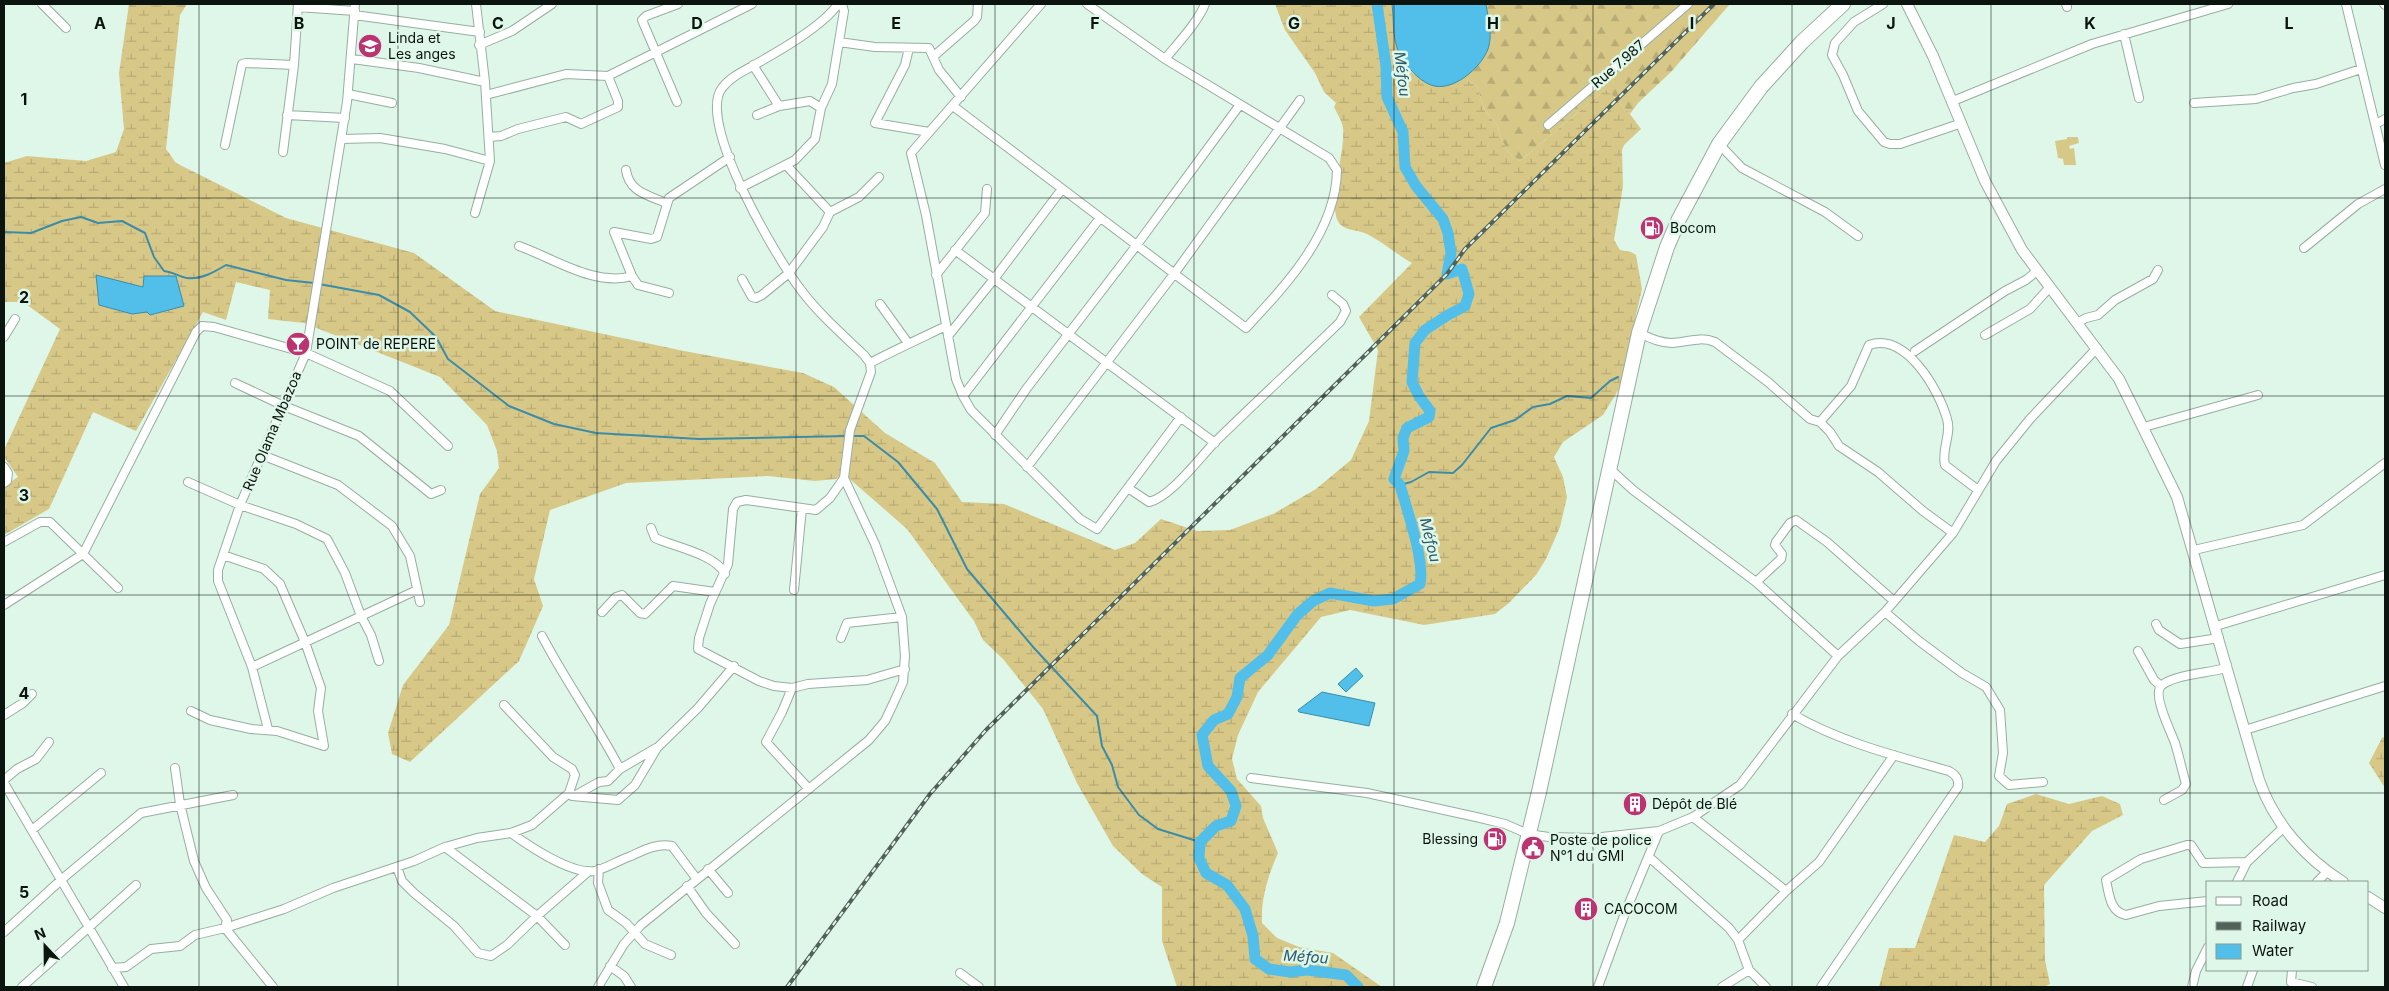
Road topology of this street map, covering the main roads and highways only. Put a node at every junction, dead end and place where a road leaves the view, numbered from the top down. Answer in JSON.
{"nodes":[{"id":1,"x":1843,"y":4,"type":"edge"},
{"id":2,"x":1484,"y":987,"type":"edge"}],
"edges":[{"from":1,"to":2,"type":"highway"}]}
